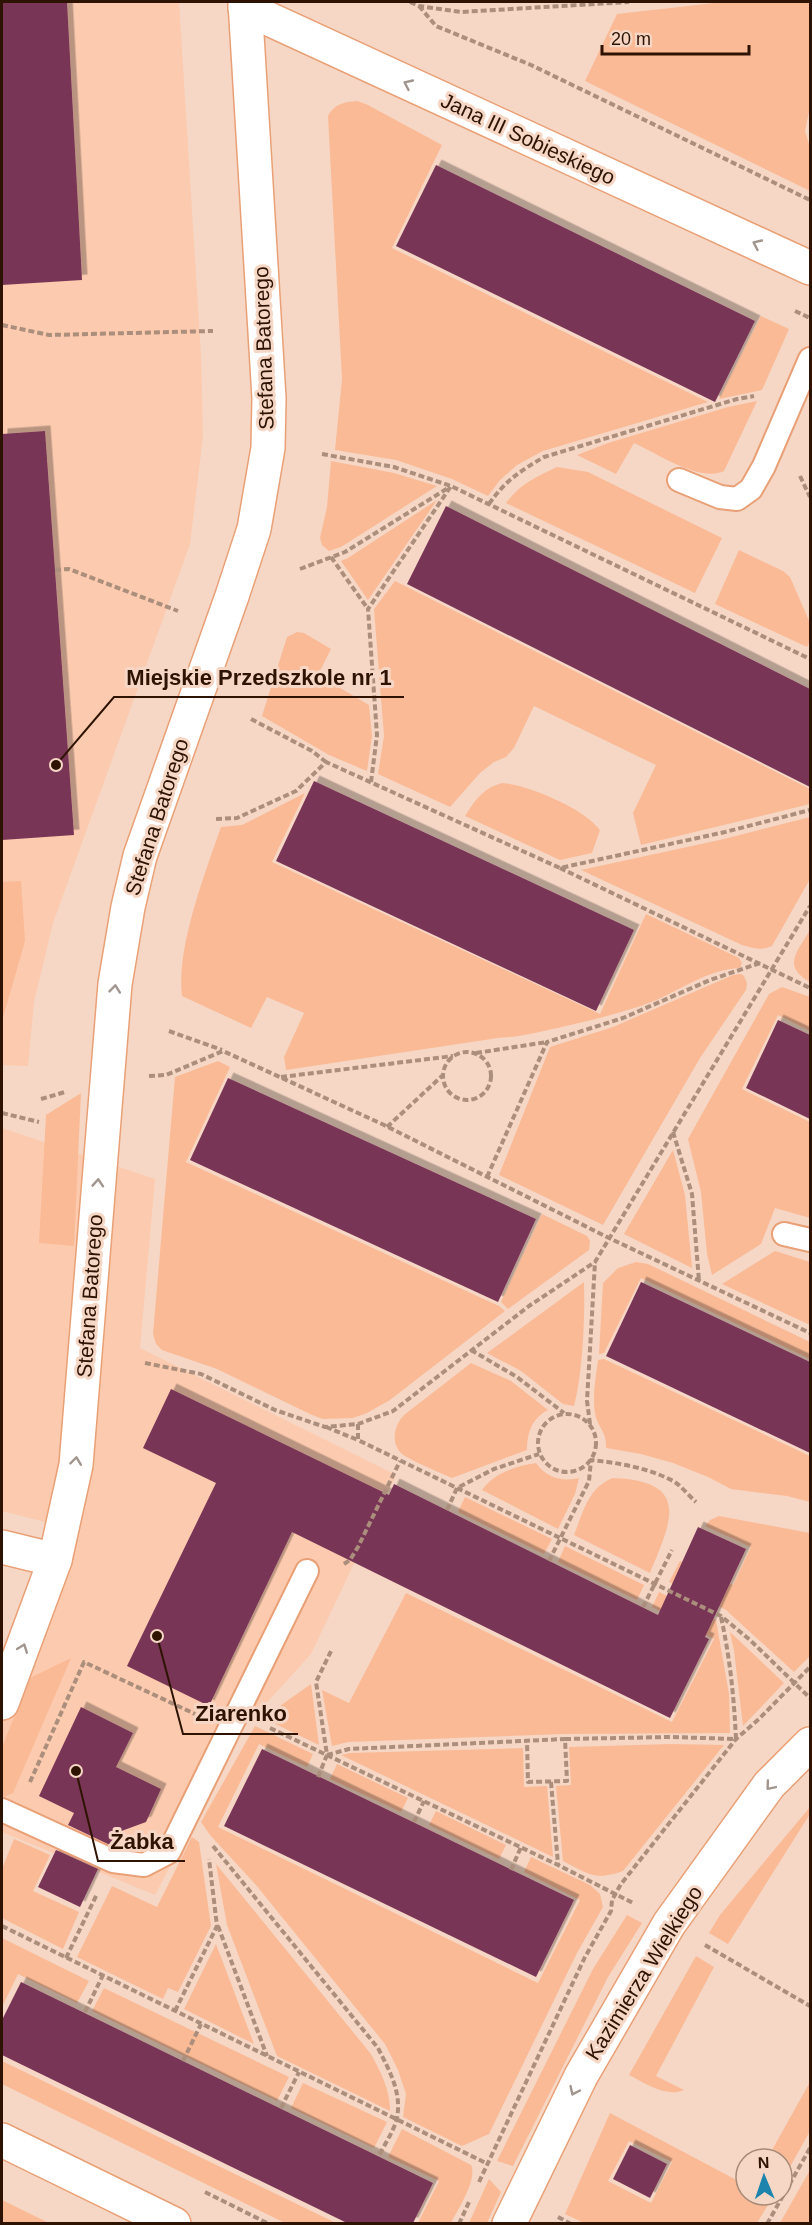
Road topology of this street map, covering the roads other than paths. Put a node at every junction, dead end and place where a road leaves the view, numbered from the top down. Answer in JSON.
{"nodes":[{"id":1,"x":245,"y":5,"type":"edge"},
{"id":2,"x":810,"y":268,"type":"edge"},
{"id":3,"x":810,"y":359,"type":"edge"},
{"id":4,"x":679,"y":480,"type":"dead end"},
{"id":5,"x":784,"y":1234,"type":"dead end"},
{"id":6,"x":810,"y":1240,"type":"edge"},
{"id":7,"x":2,"y":1547,"type":"edge"},
{"id":8,"x":55,"y":1560,"type":"junction"},
{"id":9,"x":307,"y":1571,"type":"dead end"},
{"id":10,"x":2,"y":1703,"type":"edge"},
{"id":11,"x":810,"y":1744,"type":"edge"},
{"id":12,"x":8,"y":1814,"type":"edge"},
{"id":13,"x":2,"y":2140,"type":"edge"},
{"id":14,"x":174,"y":2223,"type":"edge"},
{"id":15,"x":509,"y":2223,"type":"edge"}],
"edges":[{"from":2,"to":1,"type":"street","name":"Jana III Sobieskiego","one_way":true},
{"from":8,"to":1,"type":"street","name":"Stefana Batorego","one_way":true},
{"from":3,"to":4,"type":"lane"},
{"from":5,"to":6,"type":"lane"},
{"from":7,"to":8,"type":"street"},
{"from":10,"to":8,"type":"street","name":"Stefana Batorego","one_way":true},
{"from":9,"to":12,"type":"lane"},
{"from":11,"to":15,"type":"street","name":"Kazimierza Wielkiego","one_way":true},
{"from":13,"to":14,"type":"street"}]}
